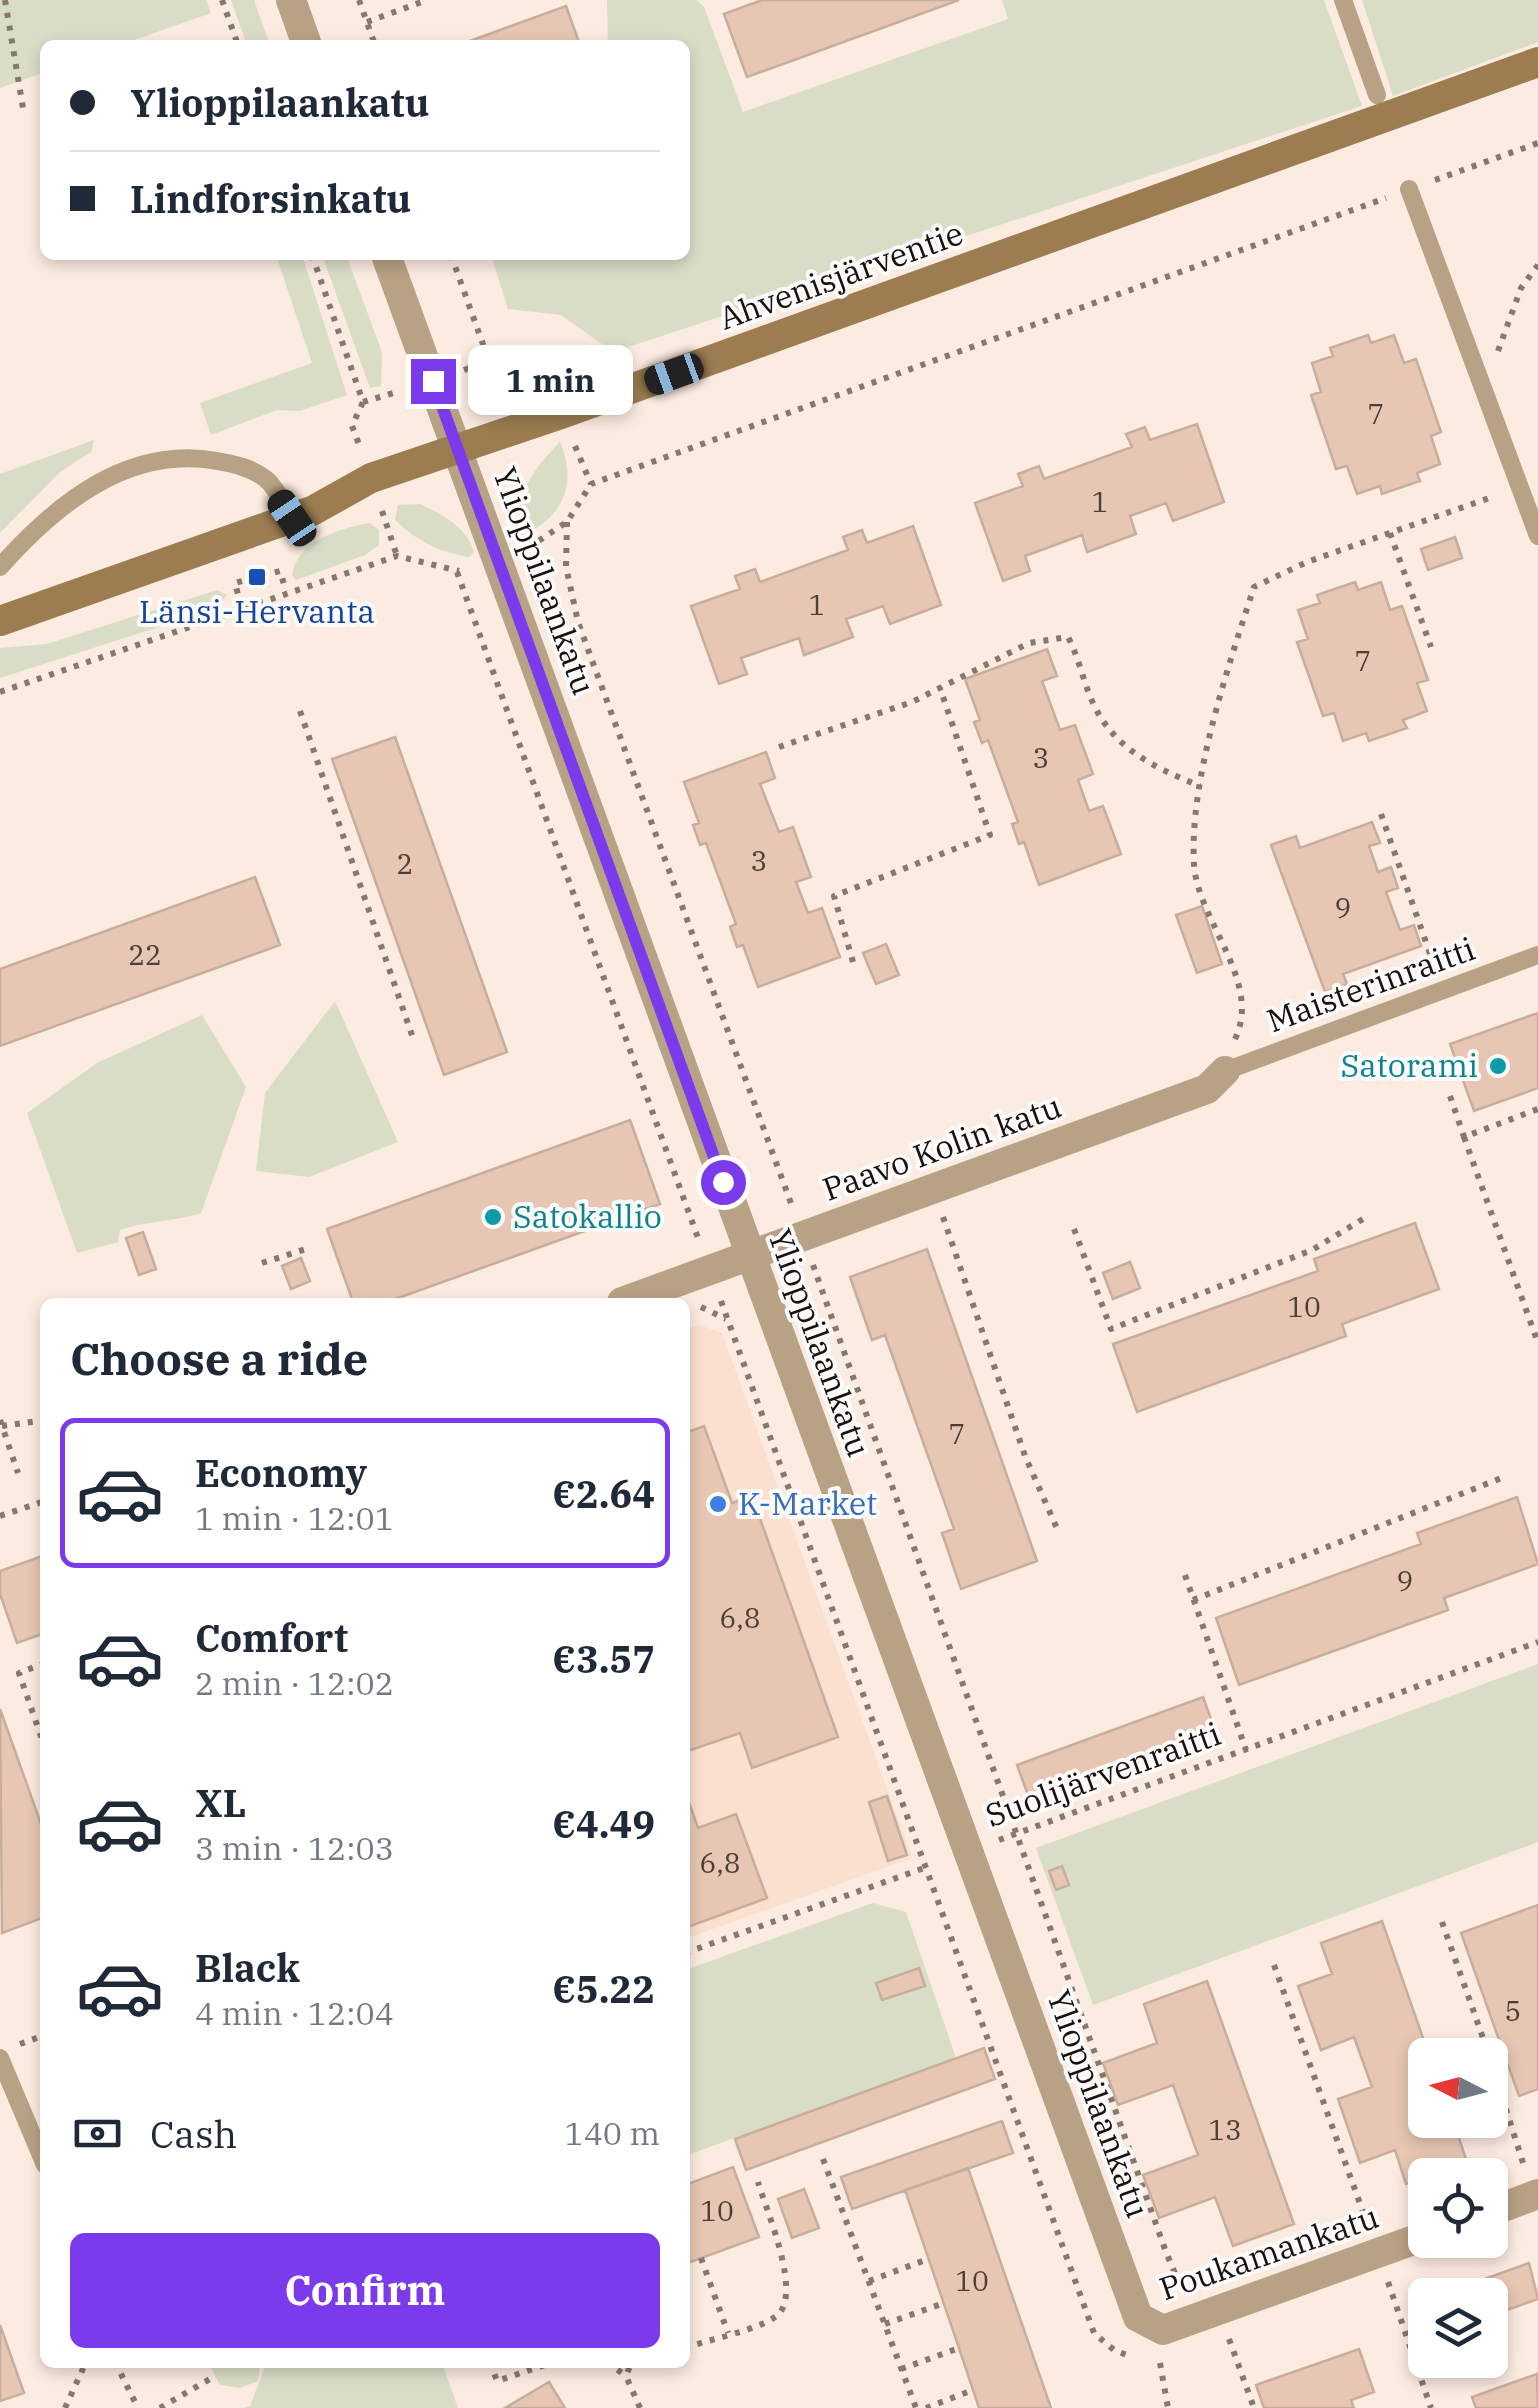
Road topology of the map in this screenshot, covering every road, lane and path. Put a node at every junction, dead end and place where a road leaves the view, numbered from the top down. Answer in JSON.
{"nodes":[{"id":1,"x":5,"y":0,"type":"edge"},
{"id":2,"x":222,"y":0,"type":"edge"},
{"id":3,"x":291,"y":0,"type":"edge"},
{"id":4,"x":359,"y":0,"type":"edge"},
{"id":5,"x":427,"y":0,"type":"edge"},
{"id":6,"x":1343,"y":0,"type":"edge"},
{"id":7,"x":367,"y":22,"type":"junction"},
{"id":8,"x":236,"y":40,"type":"edge"},
{"id":9,"x":304,"y":40,"type":"edge"},
{"id":10,"x":373,"y":40,"type":"edge"},
{"id":11,"x":1538,"y":62,"type":"edge"},
{"id":12,"x":1377,"y":95,"type":"dead end"},
{"id":13,"x":24,"y":114,"type":"dead end"},
{"id":14,"x":1538,"y":143,"type":"edge"},
{"id":15,"x":1409,"y":189,"type":"junction"},
{"id":16,"x":314,"y":260,"type":"edge"},
{"id":17,"x":388,"y":260,"type":"edge"},
{"id":18,"x":453,"y":260,"type":"edge"},
{"id":19,"x":1538,"y":266,"type":"edge"},
{"id":20,"x":1483,"y":390,"type":"junction"},
{"id":21,"x":363,"y":402,"type":"dead end"},
{"id":22,"x":561,"y":414,"type":"junction"},
{"id":23,"x":459,"y":448,"type":"junction"},
{"id":24,"x":591,"y":484,"type":"junction"},
{"id":25,"x":1520,"y":488,"type":"junction"},
{"id":26,"x":292,"y":518,"type":"junction"},
{"id":27,"x":567,"y":522,"type":"junction"},
{"id":28,"x":1390,"y":533,"type":"junction"},
{"id":29,"x":1538,"y":536,"type":"edge"},
{"id":30,"x":500,"y":559,"type":"junction"},
{"id":31,"x":0,"y":566,"type":"edge"},
{"id":32,"x":456,"y":572,"type":"junction"},
{"id":33,"x":286,"y":592,"type":"junction"},
{"id":34,"x":241,"y":606,"type":"junction"},
{"id":35,"x":0,"y":622,"type":"edge"},
{"id":36,"x":1431,"y":647,"type":"dead end"},
{"id":37,"x":940,"y":688,"type":"junction"},
{"id":38,"x":0,"y":692,"type":"edge"},
{"id":39,"x":300,"y":712,"type":"dead end"},
{"id":40,"x":779,"y":747,"type":"dead end"},
{"id":41,"x":1200,"y":786,"type":"junction"},
{"id":42,"x":1381,"y":814,"type":"dead end"},
{"id":43,"x":1538,"y":954,"type":"edge"},
{"id":44,"x":853,"y":962,"type":"dead end"},
{"id":45,"x":1443,"y":990,"type":"junction"},
{"id":46,"x":413,"y":1038,"type":"dead end"},
{"id":47,"x":1228,"y":1059,"type":"junction"},
{"id":48,"x":1450,"y":1096,"type":"dead end"},
{"id":49,"x":1538,"y":1109,"type":"edge"},
{"id":50,"x":1464,"y":1136,"type":"junction"},
{"id":51,"x":941,"y":1212,"type":"dead end"},
{"id":52,"x":1364,"y":1218,"type":"dead end"},
{"id":53,"x":1074,"y":1230,"type":"dead end"},
{"id":54,"x":803,"y":1237,"type":"junction"},
{"id":55,"x":309,"y":1248,"type":"dead end"},
{"id":56,"x":749,"y":1256,"type":"junction"},
{"id":57,"x":262,"y":1263,"type":"dead end"},
{"id":58,"x":710,"y":1270,"type":"junction"},
{"id":59,"x":633,"y":1298,"type":"edge"},
{"id":60,"x":1538,"y":1343,"type":"edge"},
{"id":61,"x":40,"y":1420,"type":"edge"},
{"id":62,"x":1,"y":1423,"type":"edge"},
{"id":63,"x":18,"y":1473,"type":"dead end"},
{"id":64,"x":1504,"y":1477,"type":"dead end"},
{"id":65,"x":40,"y":1502,"type":"edge"},
{"id":66,"x":0,"y":1516,"type":"edge"},
{"id":67,"x":1059,"y":1532,"type":"dead end"},
{"id":68,"x":1185,"y":1575,"type":"dead end"},
{"id":69,"x":1193,"y":1600,"type":"junction"},
{"id":70,"x":1538,"y":1642,"type":"edge"},
{"id":71,"x":40,"y":1666,"type":"edge"},
{"id":72,"x":40,"y":1734,"type":"edge"},
{"id":73,"x":1246,"y":1750,"type":"junction"},
{"id":74,"x":1016,"y":1834,"type":"junction"},
{"id":75,"x":970,"y":1851,"type":"junction"},
{"id":76,"x":924,"y":1868,"type":"junction"},
{"id":77,"x":1442,"y":1922,"type":"dead end"},
{"id":78,"x":690,"y":1951,"type":"edge"},
{"id":79,"x":1274,"y":1966,"type":"dead end"},
{"id":80,"x":1482,"y":2038,"type":"edge"},
{"id":81,"x":0,"y":2058,"type":"edge"},
{"id":82,"x":1508,"y":2112,"type":"edge"},
{"id":83,"x":40,"y":2153,"type":"edge"},
{"id":84,"x":823,"y":2159,"type":"dead end"},
{"id":85,"x":758,"y":2182,"type":"dead end"},
{"id":86,"x":1537,"y":2195,"type":"edge"},
{"id":87,"x":1508,"y":2205,"type":"edge"},
{"id":88,"x":1351,"y":2233,"type":"dead end"},
{"id":89,"x":1408,"y":2237,"type":"edge"},
{"id":90,"x":1373,"y":2240,"type":"junction"},
{"id":91,"x":702,"y":2258,"type":"dead end"},
{"id":92,"x":928,"y":2259,"type":"dead end"},
{"id":93,"x":869,"y":2281,"type":"junction"},
{"id":94,"x":1198,"y":2285,"type":"dead end"},
{"id":95,"x":944,"y":2303,"type":"dead end"},
{"id":96,"x":1219,"y":2310,"type":"junction"},
{"id":97,"x":1138,"y":2318,"type":"joint"},
{"id":98,"x":884,"y":2324,"type":"junction"},
{"id":99,"x":728,"y":2333,"type":"junction"},
{"id":100,"x":690,"y":2346,"type":"edge"},
{"id":101,"x":958,"y":2348,"type":"dead end"},
{"id":102,"x":1137,"y":2358,"type":"dead end"},
{"id":103,"x":1148,"y":2360,"type":"dead end"},
{"id":104,"x":1160,"y":2361,"type":"dead end"},
{"id":105,"x":83,"y":2368,"type":"edge"},
{"id":106,"x":118,"y":2368,"type":"edge"},
{"id":107,"x":492,"y":2368,"type":"edge"},
{"id":108,"x":536,"y":2368,"type":"edge"},
{"id":109,"x":615,"y":2368,"type":"edge"},
{"id":110,"x":629,"y":2368,"type":"edge"},
{"id":111,"x":902,"y":2369,"type":"junction"},
{"id":112,"x":215,"y":2376,"type":"dead end"},
{"id":113,"x":626,"y":2376,"type":"junction"},
{"id":114,"x":973,"y":2390,"type":"dead end"},
{"id":115,"x":64,"y":2408,"type":"edge"},
{"id":116,"x":138,"y":2408,"type":"edge"},
{"id":117,"x":160,"y":2408,"type":"edge"},
{"id":118,"x":640,"y":2408,"type":"edge"},
{"id":119,"x":916,"y":2408,"type":"edge"},
{"id":120,"x":926,"y":2408,"type":"edge"},
{"id":121,"x":1254,"y":2408,"type":"edge"},
{"id":122,"x":1432,"y":2408,"type":"edge"}],
"edges":[{"from":1,"to":13,"type":"path"},
{"from":2,"to":8,"type":"path"},
{"from":3,"to":9,"type":"street"},
{"from":4,"to":7,"type":"path"},
{"from":5,"to":7,"type":"path"},
{"from":6,"to":12,"type":"lane"},
{"from":7,"to":10,"type":"path"},
{"from":11,"to":22,"type":"main road","name":"Ahvenisjärventie"},
{"from":14,"to":15,"type":"path"},
{"from":15,"to":20,"type":"lane"},
{"from":15,"to":24,"type":"path"},
{"from":16,"to":21,"type":"path"},
{"from":17,"to":23,"type":"street","name":"Ylioppilaankatu"},
{"from":18,"to":22,"type":"path"},
{"from":19,"to":20,"type":"path"},
{"from":20,"to":25,"type":"lane"},
{"from":22,"to":23,"type":"main road","name":"Ahvenisjärventie"},
{"from":22,"to":24,"type":"path"},
{"from":23,"to":26,"type":"main road","name":"Ahvenisjärventie"},
{"from":23,"to":30,"type":"street","name":"Ylioppilaankatu"},
{"from":24,"to":27,"type":"path"},
{"from":25,"to":28,"type":"path"},
{"from":25,"to":29,"type":"lane"},
{"from":26,"to":31,"type":"lane"},
{"from":26,"to":35,"type":"main road","name":"Ahvenisjärventie"},
{"from":27,"to":30,"type":"path"},
{"from":27,"to":54,"type":"path"},
{"from":28,"to":36,"type":"path"},
{"from":28,"to":41,"type":"path"},
{"from":30,"to":32,"type":"path"},
{"from":30,"to":56,"type":"street","name":"Ylioppilaankatu"},
{"from":32,"to":33,"type":"path"},
{"from":32,"to":58,"type":"path"},
{"from":33,"to":34,"type":"path"},
{"from":33,"to":34,"type":"path"},
{"from":34,"to":38,"type":"path"},
{"from":37,"to":40,"type":"path"},
{"from":37,"to":41,"type":"path"},
{"from":37,"to":44,"type":"path"},
{"from":39,"to":46,"type":"path"},
{"from":41,"to":47,"type":"path"},
{"from":42,"to":45,"type":"path"},
{"from":43,"to":45,"type":"lane","name":"Maisterinraitti"},
{"from":45,"to":47,"type":"lane","name":"Maisterinraitti"},
{"from":47,"to":54,"type":"street","name":"Paavo Kolin katu"},
{"from":48,"to":50,"type":"path"},
{"from":49,"to":50,"type":"path"},
{"from":50,"to":60,"type":"path"},
{"from":51,"to":67,"type":"path"},
{"from":52,"to":53,"type":"path"},
{"from":54,"to":56,"type":"street","name":"Paavo Kolin katu"},
{"from":54,"to":74,"type":"path"},
{"from":55,"to":57,"type":"path"},
{"from":56,"to":58,"type":"street","name":"Paavo Kolin katu"},
{"from":56,"to":75,"type":"street","name":"Ylioppilaankatu"},
{"from":58,"to":59,"type":"street","name":"Paavo Kolin katu"},
{"from":58,"to":76,"type":"path"},
{"from":61,"to":62,"type":"path"},
{"from":62,"to":63,"type":"path"},
{"from":64,"to":69,"type":"path"},
{"from":65,"to":66,"type":"path"},
{"from":68,"to":69,"type":"path"},
{"from":69,"to":73,"type":"path"},
{"from":70,"to":73,"type":"path","name":"Suolijärvenraitti"},
{"from":71,"to":72,"type":"path"},
{"from":73,"to":74,"type":"path","name":"Suolijärvenraitti"},
{"from":74,"to":75,"type":"path","name":"Suolijärvenraitti"},
{"from":74,"to":94,"type":"path"},
{"from":75,"to":76,"type":"path","name":"Suolijärvenraitti"},
{"from":75,"to":97,"type":"street","name":"Ylioppilaankatu"},
{"from":76,"to":78,"type":"path","name":"Suolijärvenraitti"},
{"from":76,"to":102,"type":"path"},
{"from":77,"to":80,"type":"path"},
{"from":79,"to":90,"type":"path"},
{"from":81,"to":83,"type":"lane"},
{"from":82,"to":86,"type":"path"},
{"from":84,"to":93,"type":"path"},
{"from":85,"to":99,"type":"path"},
{"from":86,"to":87,"type":"street"},
{"from":88,"to":90,"type":"path"},
{"from":89,"to":90,"type":"street","name":"Poukamankatu"},
{"from":90,"to":96,"type":"street","name":"Poukamankatu"},
{"from":90,"to":122,"type":"path"},
{"from":91,"to":99,"type":"path"},
{"from":92,"to":93,"type":"path"},
{"from":93,"to":98,"type":"path"},
{"from":95,"to":98,"type":"path"},
{"from":96,"to":97,"type":"street","name":"Poukamankatu"},
{"from":96,"to":121,"type":"path"},
{"from":98,"to":111,"type":"path"},
{"from":99,"to":100,"type":"path"},
{"from":101,"to":111,"type":"path"},
{"from":103,"to":104,"type":"path"},
{"from":105,"to":115,"type":"path"},
{"from":106,"to":116,"type":"path"},
{"from":107,"to":108,"type":"path"},
{"from":109,"to":113,"type":"path"},
{"from":110,"to":113,"type":"path"},
{"from":111,"to":119,"type":"path"},
{"from":112,"to":117,"type":"path"},
{"from":113,"to":118,"type":"path"},
{"from":114,"to":120,"type":"path"}]}
